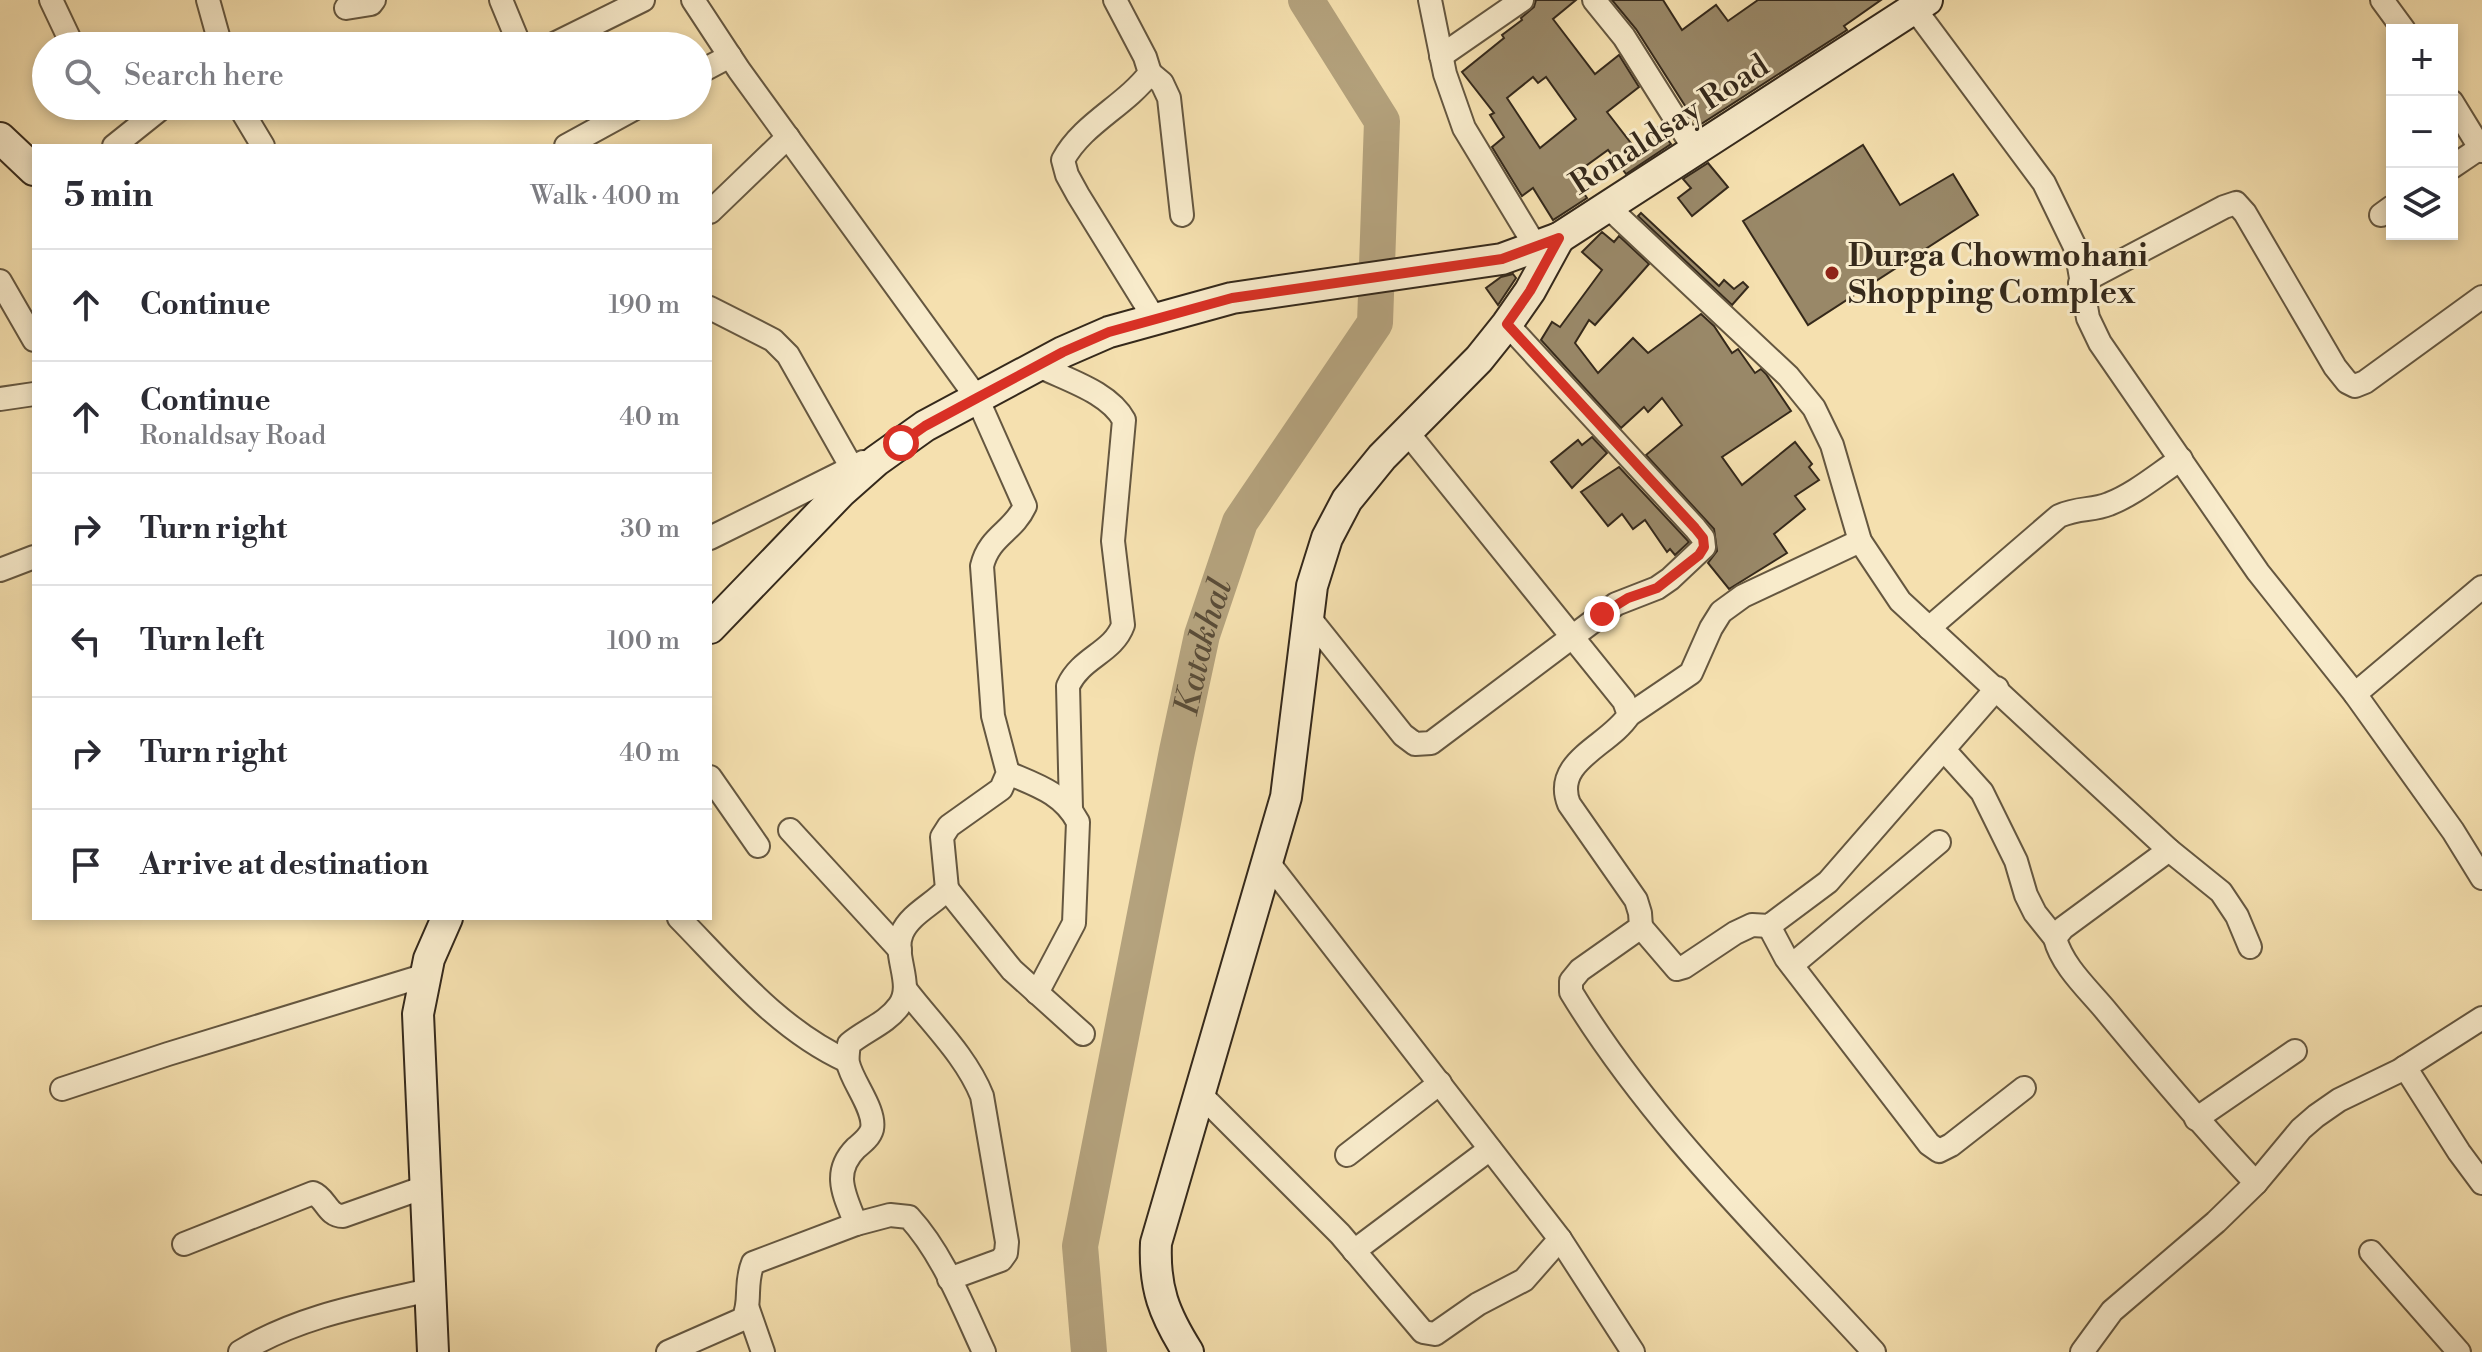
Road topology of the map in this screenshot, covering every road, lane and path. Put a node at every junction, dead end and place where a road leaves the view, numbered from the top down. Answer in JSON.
{"nodes":[{"id":1,"x":51,"y":0,"type":"edge"},
{"id":2,"x":208,"y":0,"type":"edge"},
{"id":3,"x":374,"y":0,"type":"edge"},
{"id":4,"x":501,"y":0,"type":"edge"},
{"id":5,"x":643,"y":0,"type":"edge"},
{"id":6,"x":693,"y":0,"type":"edge"},
{"id":7,"x":1115,"y":0,"type":"edge"},
{"id":8,"x":1430,"y":0,"type":"edge"},
{"id":9,"x":1522,"y":0,"type":"edge"},
{"id":10,"x":1594,"y":0,"type":"edge"},
{"id":11,"x":2382,"y":0,"type":"edge"},
{"id":12,"x":1916,"y":3,"type":"edge"},
{"id":13,"x":346,"y":8,"type":"dead end"},
{"id":14,"x":2400,"y":24,"type":"edge"},
{"id":15,"x":66,"y":32,"type":"edge"},
{"id":16,"x":217,"y":32,"type":"edge"},
{"id":17,"x":514,"y":32,"type":"edge"},
{"id":18,"x":578,"y":32,"type":"edge"},
{"id":19,"x":730,"y":56,"type":"junction"},
{"id":20,"x":1441,"y":56,"type":"junction"},
{"id":21,"x":712,"y":66,"type":"edge"},
{"id":22,"x":1150,"y":73,"type":"junction"},
{"id":23,"x":2458,"y":112,"type":"edge"},
{"id":24,"x":146,"y":120,"type":"edge"},
{"id":25,"x":247,"y":120,"type":"edge"},
{"id":26,"x":613,"y":120,"type":"edge"},
{"id":27,"x":788,"y":137,"type":"junction"},
{"id":28,"x":116,"y":144,"type":"edge"},
{"id":29,"x":262,"y":144,"type":"edge"},
{"id":30,"x":570,"y":144,"type":"edge"},
{"id":31,"x":3,"y":146,"type":"edge"},
{"id":32,"x":2481,"y":149,"type":"edge"},
{"id":33,"x":1695,"y":150,"type":"junction"},
{"id":34,"x":2458,"y":163,"type":"edge"},
{"id":35,"x":32,"y":168,"type":"edge"},
{"id":36,"x":1608,"y":207,"type":"junction"},
{"id":37,"x":712,"y":210,"type":"edge"},
{"id":38,"x":1182,"y":215,"type":"dead end"},
{"id":39,"x":1547,"y":242,"type":"junction"},
{"id":40,"x":0,"y":281,"type":"edge"},
{"id":41,"x":2080,"y":283,"type":"junction"},
{"id":42,"x":2482,"y":297,"type":"edge"},
{"id":43,"x":712,"y":309,"type":"edge"},
{"id":44,"x":1154,"y":318,"type":"junction"},
{"id":45,"x":1507,"y":324,"type":"junction"},
{"id":46,"x":32,"y":337,"type":"edge"},
{"id":47,"x":1039,"y":366,"type":"junction"},
{"id":48,"x":32,"y":394,"type":"edge"},
{"id":49,"x":977,"y":398,"type":"junction"},
{"id":50,"x":0,"y":399,"type":"edge"},
{"id":51,"x":1407,"y":432,"type":"junction"},
{"id":52,"x":901,"y":443,"type":"junction"},
{"id":53,"x":2181,"y":459,"type":"junction"},
{"id":54,"x":852,"y":468,"type":"junction"},
{"id":55,"x":712,"y":537,"type":"edge"},
{"id":56,"x":1860,"y":541,"type":"junction"},
{"id":57,"x":32,"y":558,"type":"edge"},
{"id":58,"x":0,"y":570,"type":"edge"},
{"id":59,"x":2482,"y":587,"type":"edge"},
{"id":60,"x":1308,"y":616,"type":"junction"},
{"id":61,"x":712,"y":626,"type":"edge"},
{"id":62,"x":1929,"y":628,"type":"junction"},
{"id":63,"x":1573,"y":638,"type":"junction"},
{"id":64,"x":1997,"y":688,"type":"junction"},
{"id":65,"x":2355,"y":694,"type":"junction"},
{"id":66,"x":1629,"y":715,"type":"junction"},
{"id":67,"x":1945,"y":751,"type":"junction"},
{"id":68,"x":1008,"y":773,"type":"junction"},
{"id":69,"x":712,"y":780,"type":"edge"},
{"id":70,"x":1071,"y":809,"type":"junction"},
{"id":71,"x":790,"y":830,"type":"dead end"},
{"id":72,"x":1939,"y":842,"type":"dead end"},
{"id":73,"x":758,"y":846,"type":"dead end"},
{"id":74,"x":2169,"y":850,"type":"junction"},
{"id":75,"x":1267,"y":861,"type":"junction"},
{"id":76,"x":2482,"y":878,"type":"edge"},
{"id":77,"x":947,"y":889,"type":"junction"},
{"id":78,"x":423,"y":920,"type":"edge"},
{"id":79,"x":446,"y":920,"type":"edge"},
{"id":80,"x":681,"y":920,"type":"edge"},
{"id":81,"x":1769,"y":926,"type":"junction"},
{"id":82,"x":1641,"y":927,"type":"junction"},
{"id":83,"x":2055,"y":938,"type":"junction"},
{"id":84,"x":2250,"y":947,"type":"dead end"},
{"id":85,"x":900,"y":950,"type":"junction"},
{"id":86,"x":1792,"y":965,"type":"junction"},
{"id":87,"x":428,"y":967,"type":"junction"},
{"id":88,"x":906,"y":990,"type":"junction"},
{"id":89,"x":1037,"y":993,"type":"junction"},
{"id":90,"x":2482,"y":1018,"type":"edge"},
{"id":91,"x":1083,"y":1034,"type":"dead end"},
{"id":92,"x":2295,"y":1051,"type":"dead end"},
{"id":93,"x":847,"y":1061,"type":"junction"},
{"id":94,"x":2405,"y":1067,"type":"junction"},
{"id":95,"x":1440,"y":1083,"type":"junction"},
{"id":96,"x":2024,"y":1088,"type":"dead end"},
{"id":97,"x":62,"y":1089,"type":"dead end"},
{"id":98,"x":1201,"y":1095,"type":"junction"},
{"id":99,"x":2196,"y":1119,"type":"junction"},
{"id":100,"x":1490,"y":1149,"type":"junction"},
{"id":101,"x":1347,"y":1155,"type":"dead end"},
{"id":102,"x":2256,"y":1183,"type":"junction"},
{"id":103,"x":2482,"y":1183,"type":"edge"},
{"id":104,"x":425,"y":1187,"type":"junction"},
{"id":105,"x":856,"y":1224,"type":"junction"},
{"id":106,"x":1560,"y":1239,"type":"junction"},
{"id":107,"x":184,"y":1244,"type":"dead end"},
{"id":108,"x":1354,"y":1251,"type":"junction"},
{"id":109,"x":2371,"y":1252,"type":"dead end"},
{"id":110,"x":949,"y":1279,"type":"junction"},
{"id":111,"x":430,"y":1290,"type":"junction"},
{"id":112,"x":748,"y":1309,"type":"junction"},
{"id":113,"x":240,"y":1352,"type":"edge"},
{"id":114,"x":433,"y":1352,"type":"edge"},
{"id":115,"x":668,"y":1352,"type":"edge"},
{"id":116,"x":763,"y":1352,"type":"edge"},
{"id":117,"x":984,"y":1352,"type":"edge"},
{"id":118,"x":1188,"y":1352,"type":"edge"},
{"id":119,"x":1633,"y":1352,"type":"edge"},
{"id":120,"x":1874,"y":1352,"type":"edge"},
{"id":121,"x":2082,"y":1352,"type":"edge"},
{"id":122,"x":2459,"y":1352,"type":"edge"}],
"edges":[{"from":1,"to":15,"type":"street"},
{"from":2,"to":16,"type":"street"},
{"from":3,"to":13,"type":"street"},
{"from":4,"to":17,"type":"street"},
{"from":5,"to":18,"type":"street"},
{"from":6,"to":19,"type":"street"},
{"from":7,"to":22,"type":"street"},
{"from":8,"to":20,"type":"street"},
{"from":9,"to":20,"type":"street"},
{"from":10,"to":33,"type":"street"},
{"from":11,"to":14,"type":"street"},
{"from":12,"to":33,"type":"street","name":"Ronaldsay Road"},
{"from":12,"to":41,"type":"street"},
{"from":19,"to":21,"type":"street"},
{"from":19,"to":27,"type":"street"},
{"from":20,"to":39,"type":"street"},
{"from":22,"to":38,"type":"street"},
{"from":22,"to":44,"type":"street"},
{"from":23,"to":32,"type":"street"},
{"from":24,"to":28,"type":"street"},
{"from":25,"to":29,"type":"street"},
{"from":26,"to":30,"type":"street"},
{"from":27,"to":37,"type":"street"},
{"from":27,"to":49,"type":"street"},
{"from":31,"to":35,"type":"street"},
{"from":32,"to":34,"type":"street"},
{"from":33,"to":36,"type":"street","name":"Ronaldsay Road"},
{"from":36,"to":39,"type":"street","name":"Ronaldsay Road"},
{"from":36,"to":56,"type":"street"},
{"from":39,"to":44,"type":"street","name":"Ronaldsay Road"},
{"from":39,"to":45,"type":"street"},
{"from":40,"to":46,"type":"street"},
{"from":41,"to":42,"type":"street"},
{"from":41,"to":53,"type":"street"},
{"from":43,"to":54,"type":"street"},
{"from":44,"to":47,"type":"street","name":"Ronaldsay Road"},
{"from":45,"to":51,"type":"street"},
{"from":45,"to":63,"type":"street"},
{"from":47,"to":49,"type":"street","name":"Ronaldsay Road"},
{"from":47,"to":70,"type":"street"},
{"from":48,"to":50,"type":"street"},
{"from":49,"to":52,"type":"street","name":"Ronaldsay Road"},
{"from":49,"to":68,"type":"street"},
{"from":51,"to":60,"type":"street"},
{"from":51,"to":63,"type":"street"},
{"from":52,"to":54,"type":"street"},
{"from":52,"to":61,"type":"street","name":"Ronaldsay Road"},
{"from":53,"to":62,"type":"street"},
{"from":53,"to":65,"type":"street"},
{"from":54,"to":55,"type":"street"},
{"from":56,"to":62,"type":"street"},
{"from":56,"to":66,"type":"street"},
{"from":57,"to":58,"type":"street"},
{"from":59,"to":65,"type":"street"},
{"from":60,"to":63,"type":"street"},
{"from":60,"to":75,"type":"street"},
{"from":62,"to":64,"type":"street"},
{"from":63,"to":66,"type":"street"},
{"from":64,"to":67,"type":"street"},
{"from":64,"to":74,"type":"street"},
{"from":65,"to":76,"type":"street"},
{"from":66,"to":82,"type":"street"},
{"from":67,"to":81,"type":"street"},
{"from":67,"to":83,"type":"street"},
{"from":68,"to":70,"type":"street"},
{"from":68,"to":77,"type":"street"},
{"from":69,"to":73,"type":"street"},
{"from":70,"to":89,"type":"street"},
{"from":71,"to":85,"type":"street"},
{"from":72,"to":86,"type":"street"},
{"from":74,"to":83,"type":"street"},
{"from":74,"to":84,"type":"street"},
{"from":75,"to":95,"type":"street"},
{"from":75,"to":98,"type":"street"},
{"from":77,"to":85,"type":"street"},
{"from":77,"to":89,"type":"street"},
{"from":78,"to":87,"type":"street"},
{"from":79,"to":87,"type":"street"},
{"from":80,"to":93,"type":"street"},
{"from":81,"to":82,"type":"street"},
{"from":81,"to":86,"type":"street"},
{"from":82,"to":120,"type":"street"},
{"from":83,"to":99,"type":"street"},
{"from":85,"to":88,"type":"street"},
{"from":86,"to":96,"type":"street"},
{"from":87,"to":97,"type":"street"},
{"from":87,"to":104,"type":"street"},
{"from":88,"to":93,"type":"street"},
{"from":88,"to":110,"type":"street"},
{"from":89,"to":91,"type":"street"},
{"from":90,"to":94,"type":"street"},
{"from":92,"to":99,"type":"street"},
{"from":93,"to":105,"type":"street"},
{"from":94,"to":102,"type":"street"},
{"from":94,"to":103,"type":"street"},
{"from":95,"to":100,"type":"street"},
{"from":95,"to":101,"type":"street"},
{"from":98,"to":108,"type":"street"},
{"from":98,"to":118,"type":"street"},
{"from":99,"to":102,"type":"street"},
{"from":100,"to":106,"type":"street"},
{"from":100,"to":108,"type":"street"},
{"from":102,"to":121,"type":"street"},
{"from":104,"to":107,"type":"street"},
{"from":104,"to":111,"type":"street"},
{"from":105,"to":110,"type":"street"},
{"from":105,"to":112,"type":"street"},
{"from":106,"to":108,"type":"street"},
{"from":106,"to":119,"type":"street"},
{"from":109,"to":122,"type":"street"},
{"from":110,"to":117,"type":"street"},
{"from":111,"to":113,"type":"street"},
{"from":111,"to":114,"type":"street"},
{"from":112,"to":115,"type":"street"},
{"from":112,"to":116,"type":"street"}]}
